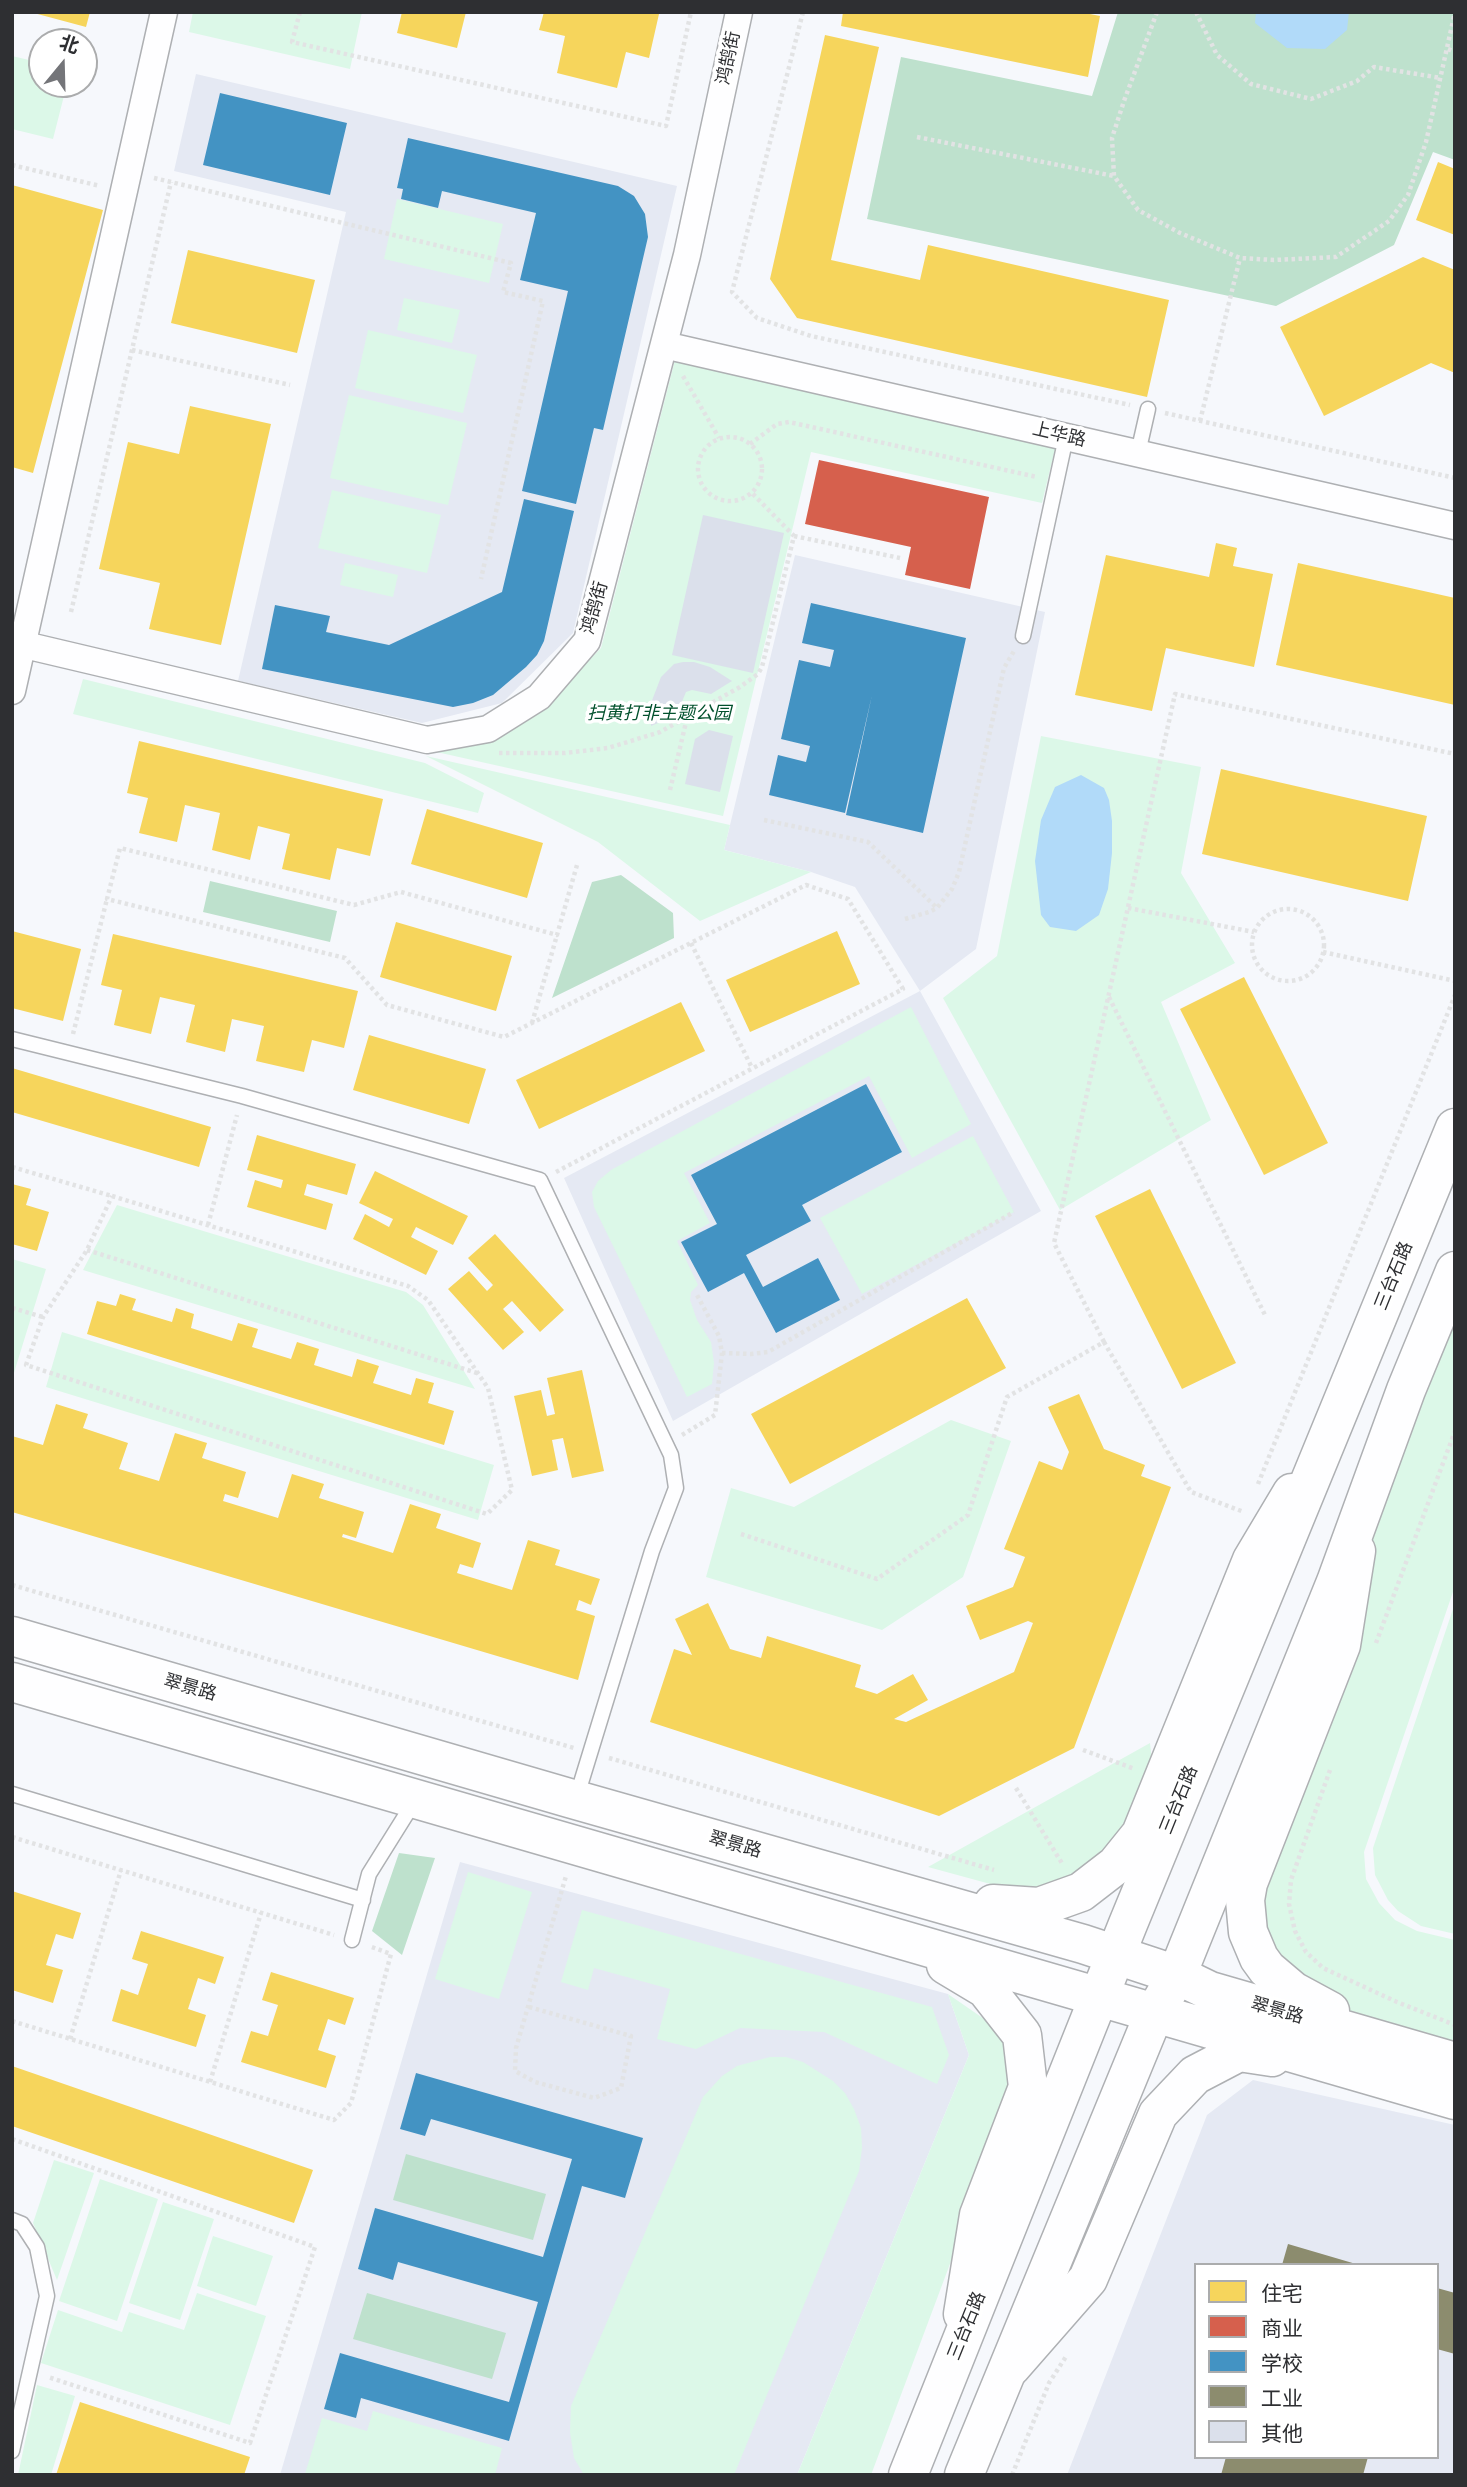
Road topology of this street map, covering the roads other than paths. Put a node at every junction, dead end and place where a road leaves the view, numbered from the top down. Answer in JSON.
{"nodes":[{"id":1,"x":164,"y":12,"type":"edge"},
{"id":2,"x":739,"y":12,"type":"edge"},
{"id":3,"x":664,"y":345,"type":"junction"},
{"id":4,"x":1148,"y":409,"type":"road end"},
{"id":5,"x":1066,"y":437,"type":"junction"},
{"id":6,"x":1138,"y":453,"type":"junction"},
{"id":7,"x":1455,"y":526,"type":"edge"},
{"id":8,"x":1023,"y":636,"type":"road end"},
{"id":9,"x":18,"y":643,"type":"edge"},
{"id":10,"x":12,"y":691,"type":"edge"},
{"id":11,"x":12,"y":1039,"type":"edge"},
{"id":12,"x":1455,"y":1128,"type":"edge"},
{"id":13,"x":1455,"y":1271,"type":"edge"},
{"id":14,"x":1336,"y":1419,"type":"junction"},
{"id":15,"x":1364,"y":1506,"type":"junction"},
{"id":16,"x":12,"y":1636,"type":"edge"},
{"id":17,"x":12,"y":1682,"type":"edge"},
{"id":18,"x":12,"y":1794,"type":"edge"},
{"id":19,"x":416,"y":1799,"type":"junction"},
{"id":20,"x":576,"y":1800,"type":"junction"},
{"id":21,"x":363,"y":1900,"type":"junction"},
{"id":22,"x":937,"y":1901,"type":"junction"},
{"id":23,"x":352,"y":1940,"type":"road end"},
{"id":24,"x":909,"y":1942,"type":"junction"},
{"id":25,"x":1116,"y":1955,"type":"junction"},
{"id":26,"x":1177,"y":1975,"type":"junction"},
{"id":27,"x":1100,"y":1998,"type":"junction"},
{"id":28,"x":1154,"y":2014,"type":"junction"},
{"id":29,"x":1455,"y":2062,"type":"edge"},
{"id":30,"x":1343,"y":2068,"type":"junction"},
{"id":31,"x":1455,"y":2099,"type":"edge"},
{"id":32,"x":12,"y":2220,"type":"edge"},
{"id":33,"x":957,"y":2352,"type":"junction"},
{"id":34,"x":1007,"y":2371,"type":"junction"},
{"id":35,"x":12,"y":2451,"type":"edge"},
{"id":36,"x":908,"y":2475,"type":"edge"},
{"id":37,"x":964,"y":2475,"type":"edge"}],
"edges":[{"from":1,"to":9,"type":"street"},
{"from":2,"to":3,"type":"street","name":"鸿鹄街"},
{"from":3,"to":5,"type":"street","name":"上华路"},
{"from":3,"to":9,"type":"street","name":"鸿鹄街"},
{"from":4,"to":6,"type":"lane"},
{"from":5,"to":6,"type":"street","name":"上华路"},
{"from":5,"to":8,"type":"lane"},
{"from":6,"to":7,"type":"street","name":"上华路"},
{"from":9,"to":10,"type":"street"},
{"from":11,"to":20,"type":"lane"},
{"from":12,"to":14,"type":"main road","name":"三台石路"},
{"from":13,"to":15,"type":"main road"},
{"from":14,"to":22,"type":"main road"},
{"from":14,"to":25,"type":"main road","name":"三台石路"},
{"from":15,"to":26,"type":"main road"},
{"from":15,"to":29,"type":"main road"},
{"from":16,"to":20,"type":"main road","name":"翠景路"},
{"from":17,"to":19,"type":"main road","name":"翠景路"},
{"from":18,"to":21,"type":"lane"},
{"from":19,"to":21,"type":"lane"},
{"from":19,"to":24,"type":"main road","name":"翠景路"},
{"from":20,"to":22,"type":"main road","name":"翠景路"},
{"from":21,"to":23,"type":"lane"},
{"from":22,"to":25,"type":"main road","name":"翠景路"},
{"from":24,"to":27,"type":"main road","name":"翠景路"},
{"from":24,"to":33,"type":"main road"},
{"from":25,"to":26,"type":"main road","name":"翠景路"},
{"from":25,"to":27,"type":"main road","name":"三台石路"},
{"from":26,"to":28,"type":"main road"},
{"from":26,"to":29,"type":"main road","name":"翠景路"},
{"from":27,"to":28,"type":"main road","name":"翠景路"},
{"from":27,"to":33,"type":"main road","name":"三台石路"},
{"from":28,"to":30,"type":"main road","name":"翠景路"},
{"from":28,"to":34,"type":"main road"},
{"from":30,"to":31,"type":"main road","name":"翠景路"},
{"from":30,"to":34,"type":"main road"},
{"from":32,"to":35,"type":"lane"},
{"from":33,"to":36,"type":"main road","name":"三台石路"},
{"from":34,"to":37,"type":"main road"}]}
